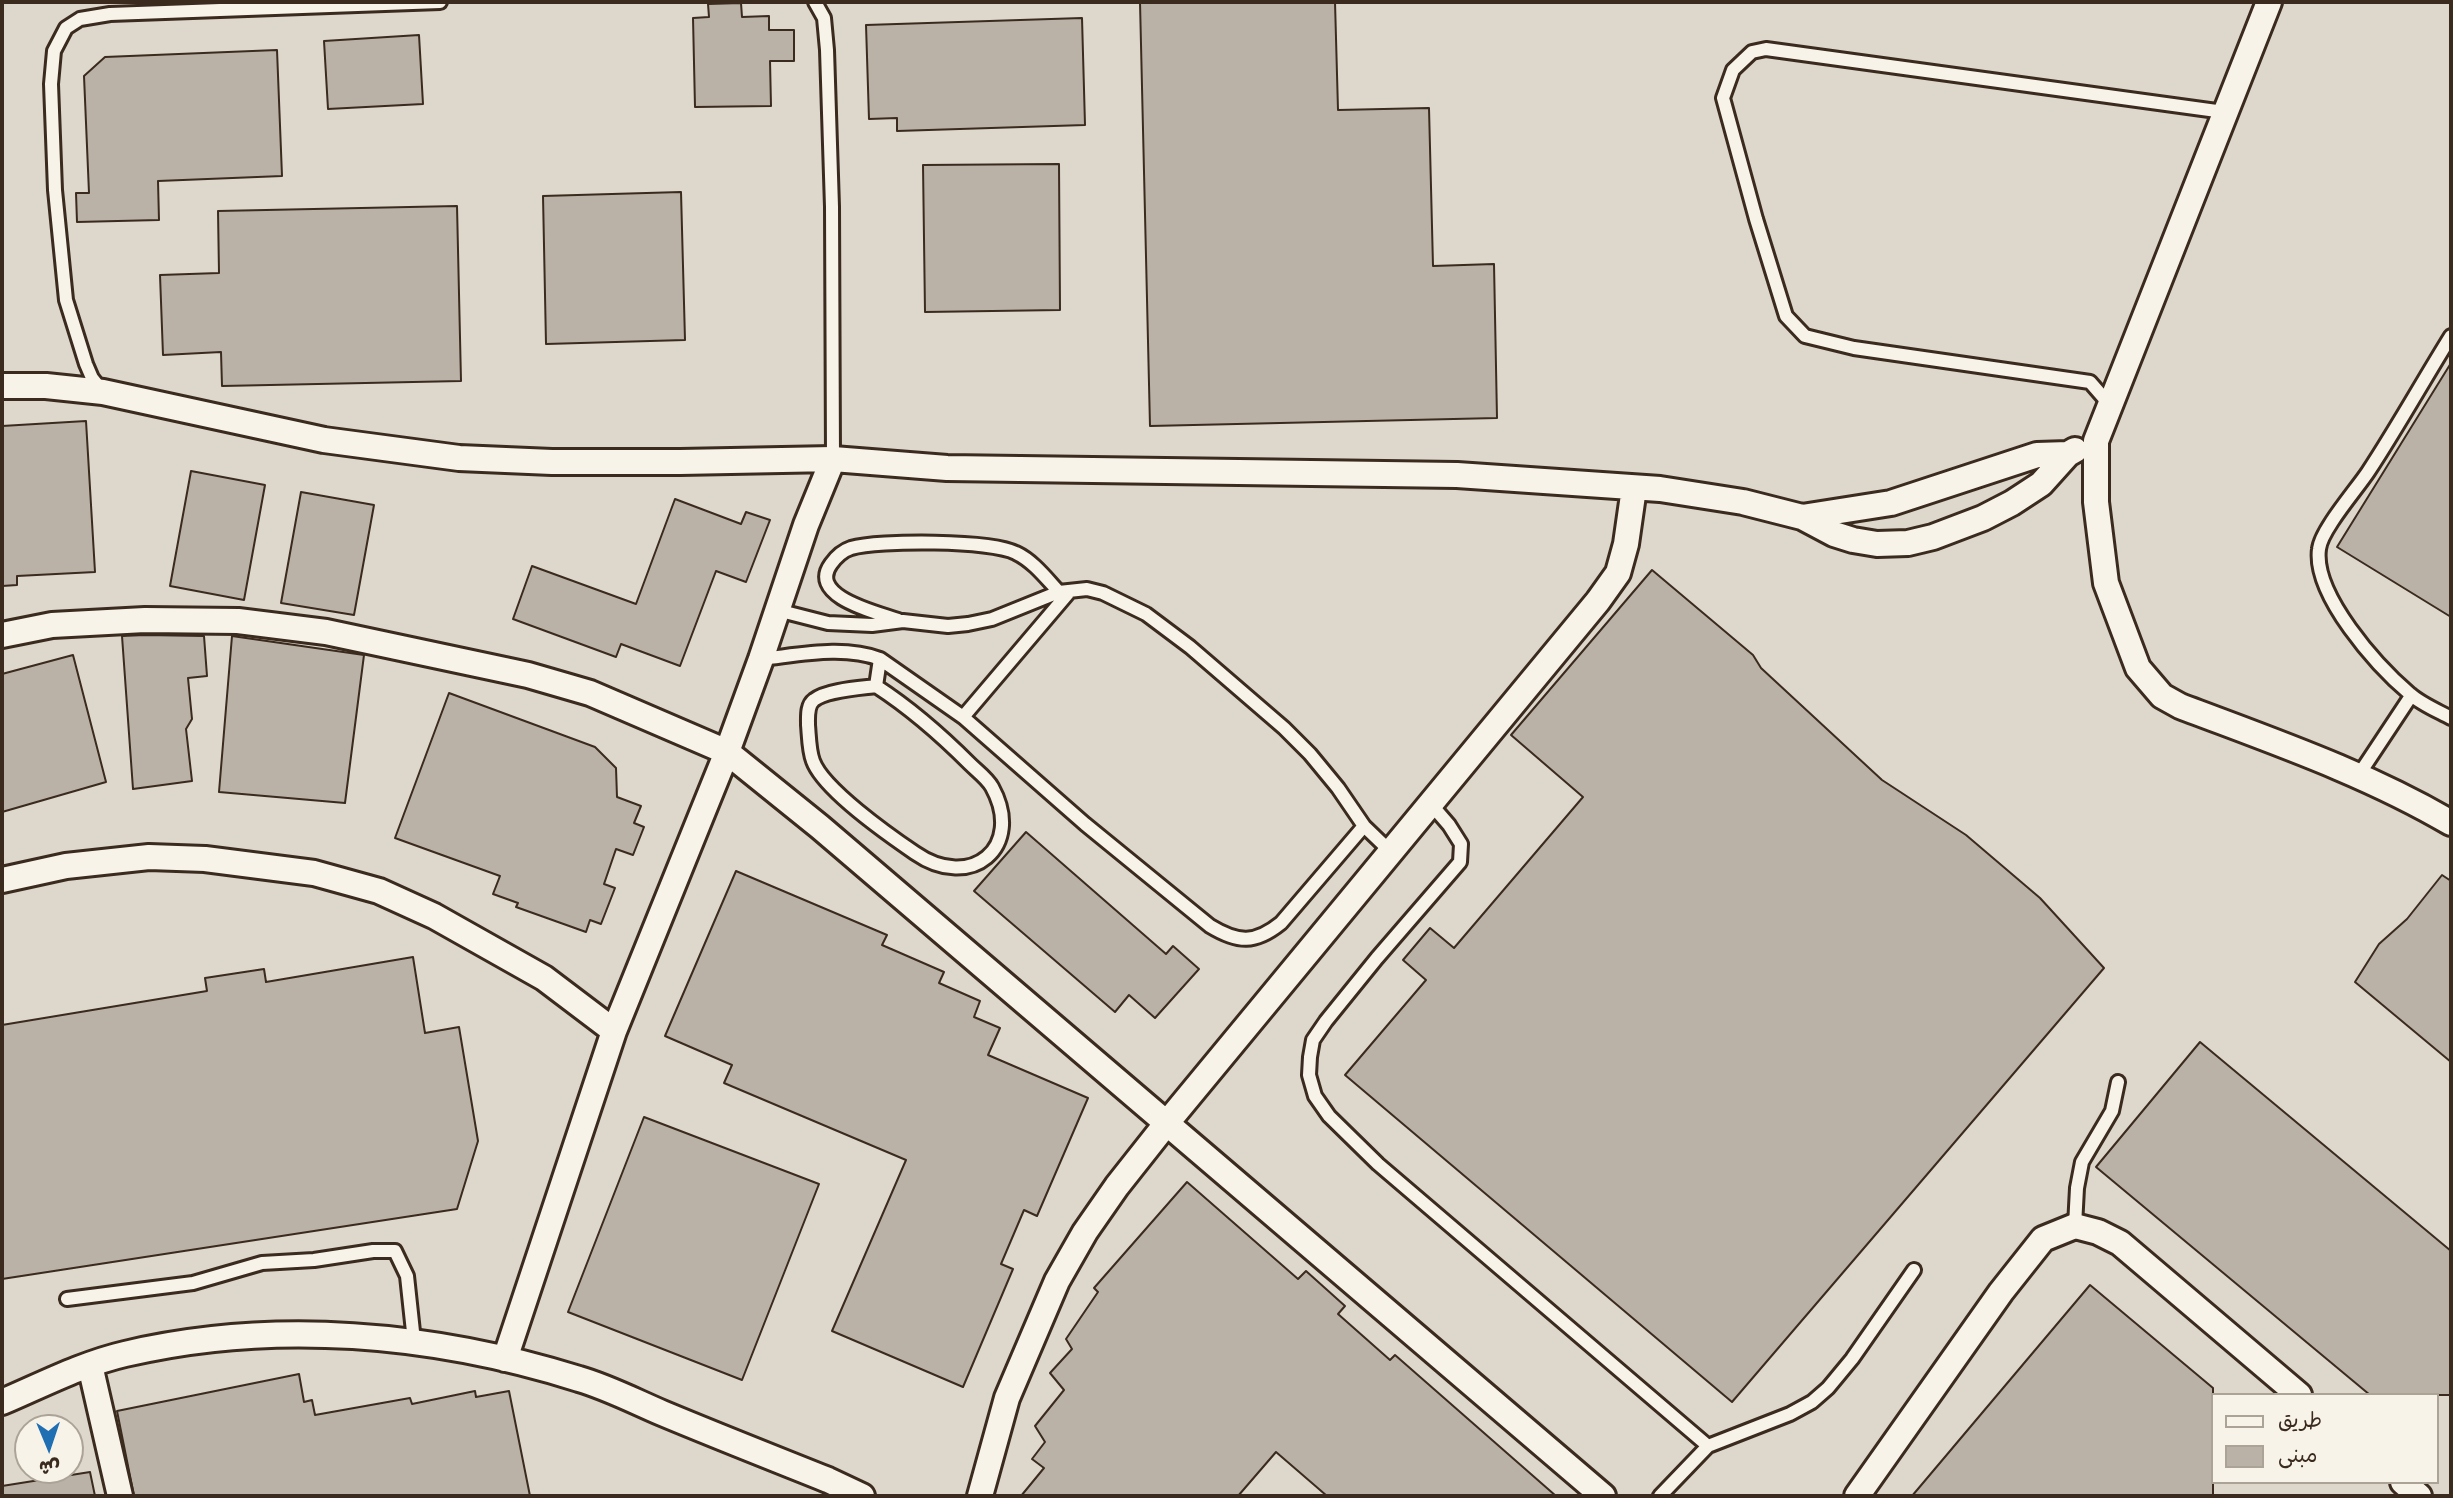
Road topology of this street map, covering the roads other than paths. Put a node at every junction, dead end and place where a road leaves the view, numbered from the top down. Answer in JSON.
{"nodes":[{"id":1,"x":440,"y":2,"type":"edge"},
{"id":2,"x":815,"y":2,"type":"edge"},
{"id":3,"x":2269,"y":2,"type":"edge"},
{"id":4,"x":2224,"y":112,"type":"junction"},
{"id":5,"x":2451,"y":336,"type":"edge"},
{"id":6,"x":2,"y":386,"type":"edge"},
{"id":7,"x":103,"y":392,"type":"junction"},
{"id":8,"x":2110,"y":405,"type":"junction"},
{"id":9,"x":2096,"y":441,"type":"junction"},
{"id":10,"x":2068,"y":454,"type":"junction"},
{"id":11,"x":833,"y":459,"type":"junction"},
{"id":12,"x":1634,"y":488,"type":"junction"},
{"id":13,"x":1802,"y":517,"type":"junction"},
{"id":14,"x":1065,"y":591,"type":"junction"},
{"id":15,"x":777,"y":610,"type":"junction"},
{"id":16,"x":903,"y":621,"type":"junction"},
{"id":17,"x":2,"y":635,"type":"edge"},
{"id":18,"x":761,"y":659,"type":"junction"},
{"id":19,"x":880,"y":659,"type":"junction"},
{"id":20,"x":876,"y":686,"type":"junction"},
{"id":21,"x":2412,"y":696,"type":"junction"},
{"id":22,"x":963,"y":718,"type":"junction"},
{"id":23,"x":2451,"y":718,"type":"edge"},
{"id":24,"x":727,"y":752,"type":"junction"},
{"id":25,"x":2358,"y":776,"type":"junction"},
{"id":26,"x":1430,"y":803,"type":"junction"},
{"id":27,"x":2451,"y":823,"type":"edge"},
{"id":28,"x":1364,"y":826,"type":"junction"},
{"id":29,"x":1391,"y":852,"type":"junction"},
{"id":30,"x":2,"y":880,"type":"edge"},
{"id":31,"x":614,"y":1031,"type":"junction"},
{"id":32,"x":2118,"y":1082,"type":"dead end"},
{"id":33,"x":1166,"y":1124,"type":"junction"},
{"id":34,"x":2075,"y":1226,"type":"junction"},
{"id":35,"x":1914,"y":1270,"type":"dead end"},
{"id":36,"x":67,"y":1299,"type":"dead end"},
{"id":37,"x":414,"y":1341,"type":"junction"},
{"id":38,"x":505,"y":1359,"type":"junction"},
{"id":39,"x":90,"y":1365,"type":"junction"},
{"id":40,"x":2297,"y":1393,"type":"edge"},
{"id":41,"x":2,"y":1402,"type":"edge"},
{"id":42,"x":1708,"y":1446,"type":"junction"},
{"id":43,"x":2405,"y":1484,"type":"edge"},
{"id":44,"x":120,"y":1496,"type":"edge"},
{"id":45,"x":862,"y":1496,"type":"edge"},
{"id":46,"x":980,"y":1496,"type":"edge"},
{"id":47,"x":1603,"y":1496,"type":"edge"},
{"id":48,"x":1660,"y":1496,"type":"edge"},
{"id":49,"x":1857,"y":1496,"type":"edge"},
{"id":50,"x":2419,"y":1496,"type":"edge"}],
"edges":[{"from":1,"to":7,"type":"lane"},
{"from":2,"to":11,"type":"lane"},
{"from":3,"to":4,"type":"street"},
{"from":4,"to":8,"type":"street"},
{"from":4,"to":8,"type":"lane"},
{"from":5,"to":21,"type":"lane"},
{"from":6,"to":7,"type":"street"},
{"from":7,"to":11,"type":"street"},
{"from":8,"to":9,"type":"street"},
{"from":9,"to":10,"type":"street"},
{"from":9,"to":25,"type":"street"},
{"from":10,"to":13,"type":"street"},
{"from":10,"to":13,"type":"street"},
{"from":11,"to":12,"type":"street"},
{"from":11,"to":15,"type":"street"},
{"from":12,"to":13,"type":"street"},
{"from":12,"to":26,"type":"street"},
{"from":14,"to":16,"type":"lane"},
{"from":14,"to":16,"type":"lane"},
{"from":14,"to":22,"type":"lane"},
{"from":14,"to":28,"type":"lane"},
{"from":15,"to":16,"type":"lane"},
{"from":15,"to":18,"type":"street"},
{"from":17,"to":24,"type":"street"},
{"from":18,"to":19,"type":"lane"},
{"from":18,"to":24,"type":"street"},
{"from":19,"to":20,"type":"lane"},
{"from":19,"to":22,"type":"lane"},
{"from":20,"to":20,"type":"lane"},
{"from":21,"to":23,"type":"lane"},
{"from":21,"to":25,"type":"lane"},
{"from":22,"to":28,"type":"lane"},
{"from":24,"to":31,"type":"street"},
{"from":24,"to":33,"type":"street"},
{"from":25,"to":27,"type":"street"},
{"from":26,"to":29,"type":"street"},
{"from":26,"to":42,"type":"lane"},
{"from":28,"to":29,"type":"lane"},
{"from":29,"to":33,"type":"street"},
{"from":30,"to":31,"type":"street"},
{"from":31,"to":38,"type":"street"},
{"from":32,"to":34,"type":"lane"},
{"from":33,"to":46,"type":"street"},
{"from":33,"to":47,"type":"street"},
{"from":34,"to":40,"type":"street"},
{"from":34,"to":49,"type":"street"},
{"from":35,"to":42,"type":"lane"},
{"from":36,"to":37,"type":"lane"},
{"from":37,"to":38,"type":"street"},
{"from":37,"to":39,"type":"street"},
{"from":38,"to":45,"type":"street"},
{"from":39,"to":41,"type":"street"},
{"from":39,"to":44,"type":"street"},
{"from":42,"to":48,"type":"lane"},
{"from":43,"to":50,"type":"street"}]}
